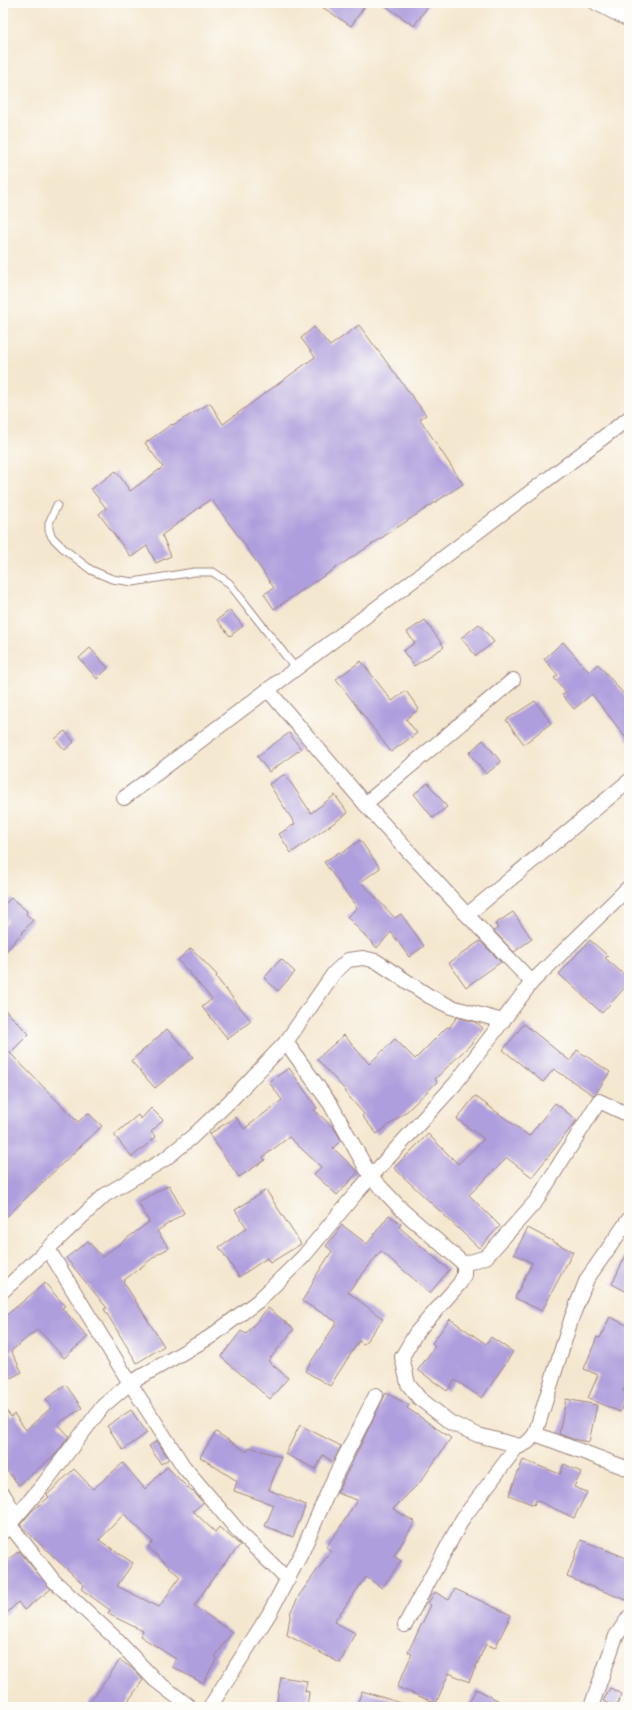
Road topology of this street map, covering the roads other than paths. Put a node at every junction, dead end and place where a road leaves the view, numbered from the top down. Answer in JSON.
{"nodes":[{"id":1,"x":596,"y":3,"type":"edge"},
{"id":2,"x":629,"y":20,"type":"edge"},
{"id":3,"x":629,"y":418,"type":"edge"},
{"id":4,"x":57,"y":505,"type":"dead end"},
{"id":5,"x":296,"y":668,"type":"junction"},
{"id":6,"x":513,"y":680,"type":"dead end"},
{"id":7,"x":268,"y":690,"type":"junction"},
{"id":8,"x":629,"y":781,"type":"edge"},
{"id":9,"x":124,"y":798,"type":"dead end"},
{"id":10,"x":365,"y":804,"type":"junction"},
{"id":11,"x":629,"y":887,"type":"edge"},
{"id":12,"x":467,"y":915,"type":"junction"},
{"id":13,"x":532,"y":982,"type":"junction"},
{"id":14,"x":503,"y":1021,"type":"junction"},
{"id":15,"x":286,"y":1042,"type":"junction"},
{"id":16,"x":629,"y":1115,"type":"edge"},
{"id":17,"x":371,"y":1177,"type":"junction"},
{"id":18,"x":629,"y":1220,"type":"edge"},
{"id":19,"x":48,"y":1248,"type":"junction"},
{"id":20,"x":464,"y":1264,"type":"junction"},
{"id":21,"x":3,"y":1291,"type":"edge"},
{"id":22,"x":130,"y":1383,"type":"junction"},
{"id":23,"x":376,"y":1395,"type":"dead end"},
{"id":24,"x":535,"y":1434,"type":"junction"},
{"id":25,"x":520,"y":1446,"type":"junction"},
{"id":26,"x":629,"y":1468,"type":"edge"},
{"id":27,"x":3,"y":1494,"type":"edge"},
{"id":28,"x":9,"y":1524,"type":"edge"},
{"id":29,"x":288,"y":1580,"type":"junction"},
{"id":30,"x":629,"y":1617,"type":"edge"},
{"id":31,"x":405,"y":1625,"type":"dead end"},
{"id":32,"x":190,"y":1707,"type":"edge"},
{"id":33,"x":210,"y":1707,"type":"edge"},
{"id":34,"x":591,"y":1707,"type":"edge"}],
"edges":[{"from":1,"to":2,"type":"street"},
{"from":3,"to":5,"type":"street"},
{"from":4,"to":5,"type":"lane"},
{"from":5,"to":7,"type":"street"},
{"from":6,"to":10,"type":"street"},
{"from":7,"to":9,"type":"street"},
{"from":7,"to":10,"type":"street"},
{"from":8,"to":12,"type":"street"},
{"from":10,"to":12,"type":"street"},
{"from":11,"to":13,"type":"street"},
{"from":12,"to":13,"type":"street"},
{"from":13,"to":14,"type":"street"},
{"from":14,"to":15,"type":"street"},
{"from":14,"to":17,"type":"street"},
{"from":15,"to":17,"type":"street"},
{"from":15,"to":19,"type":"street"},
{"from":16,"to":20,"type":"street"},
{"from":17,"to":20,"type":"street"},
{"from":17,"to":22,"type":"street"},
{"from":18,"to":24,"type":"street"},
{"from":19,"to":21,"type":"street"},
{"from":19,"to":22,"type":"street"},
{"from":20,"to":25,"type":"street"},
{"from":22,"to":28,"type":"street"},
{"from":22,"to":29,"type":"street"},
{"from":23,"to":29,"type":"street"},
{"from":24,"to":25,"type":"street"},
{"from":24,"to":26,"type":"street"},
{"from":25,"to":31,"type":"street"},
{"from":27,"to":28,"type":"street"},
{"from":28,"to":32,"type":"street"},
{"from":29,"to":33,"type":"street"},
{"from":30,"to":34,"type":"street"}]}
